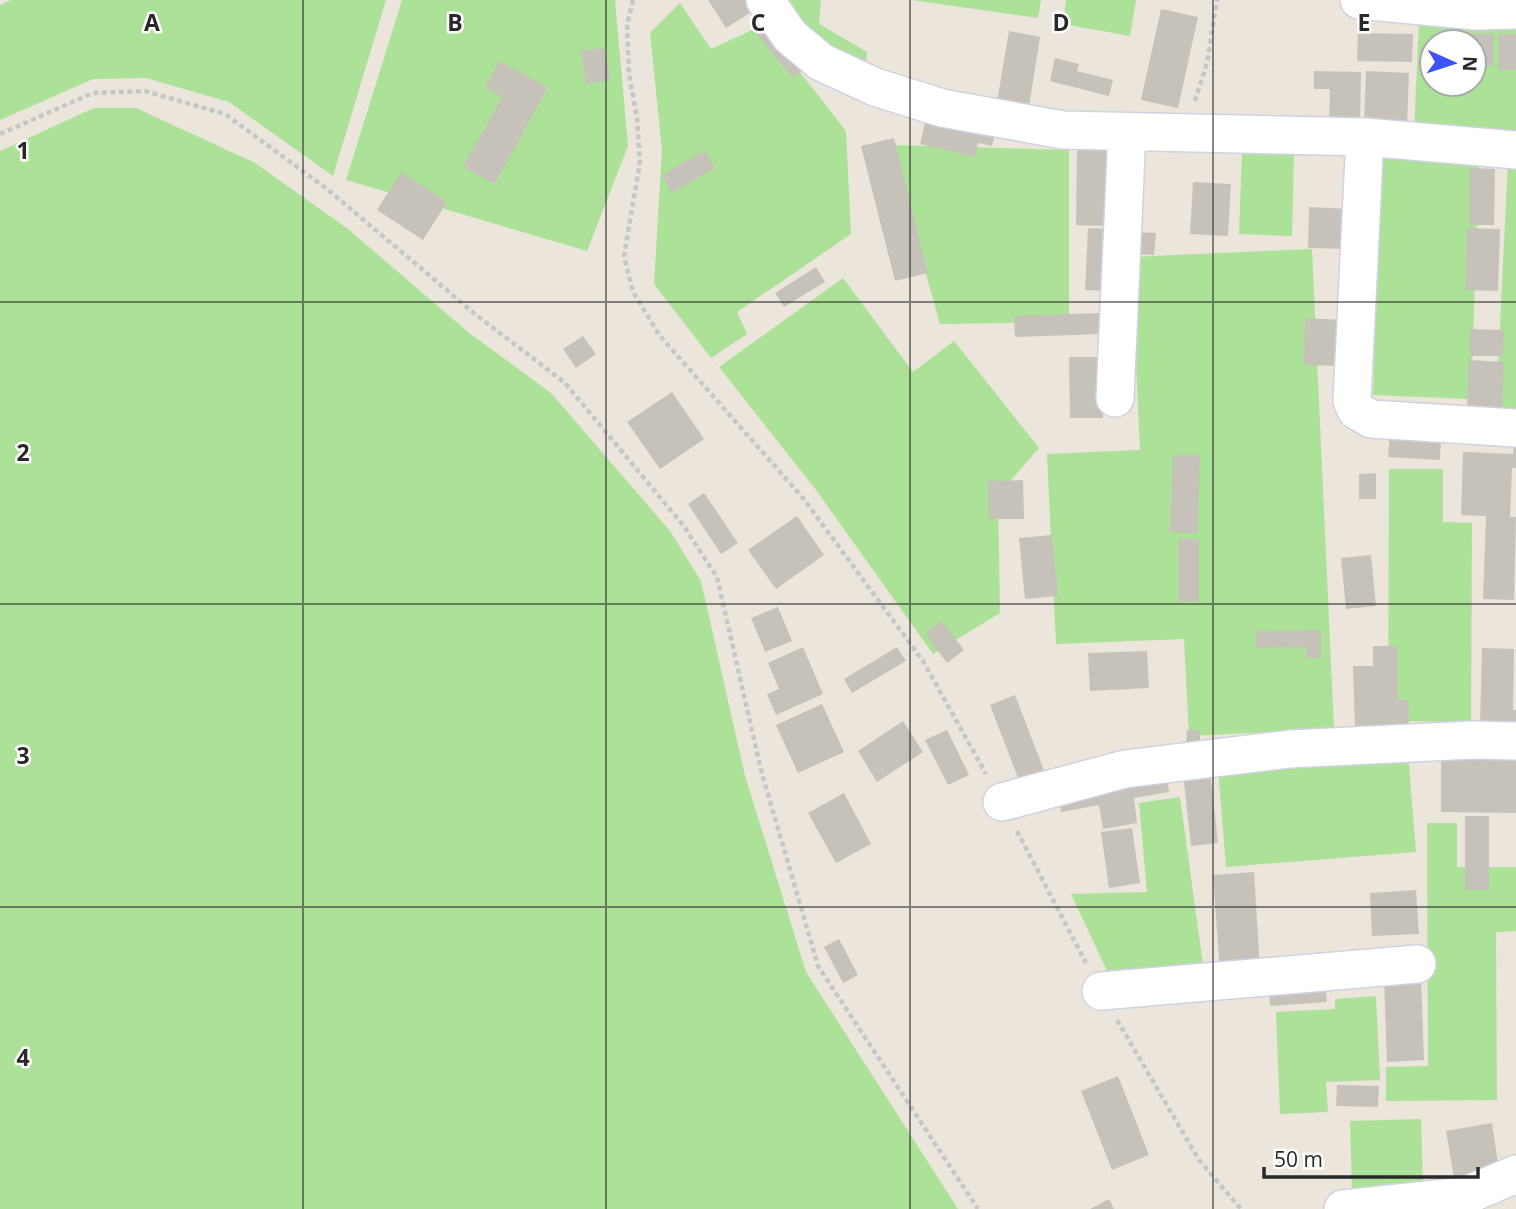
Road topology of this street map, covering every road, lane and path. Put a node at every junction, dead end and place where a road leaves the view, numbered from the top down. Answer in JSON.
{"nodes":[{"id":1,"x":633,"y":0,"type":"edge"},
{"id":2,"x":765,"y":0,"type":"edge"},
{"id":3,"x":1217,"y":0,"type":"edge"},
{"id":4,"x":1359,"y":0,"type":"edge"},
{"id":5,"x":1516,"y":10,"type":"edge"},
{"id":6,"x":1126,"y":132,"type":"junction"},
{"id":7,"x":1185,"y":133,"type":"junction"},
{"id":8,"x":0,"y":134,"type":"edge"},
{"id":9,"x":1366,"y":137,"type":"junction"},
{"id":10,"x":1516,"y":150,"type":"edge"},
{"id":11,"x":1115,"y":398,"type":"dead end"},
{"id":12,"x":1516,"y":428,"type":"edge"},
{"id":13,"x":1516,"y":741,"type":"edge"},
{"id":14,"x":1002,"y":802,"type":"junction"},
{"id":15,"x":1417,"y":964,"type":"dead end"},
{"id":16,"x":1101,"y":991,"type":"junction"},
{"id":17,"x":1516,"y":1174,"type":"edge"},
{"id":18,"x":978,"y":1209,"type":"edge"},
{"id":19,"x":1241,"y":1209,"type":"edge"},
{"id":20,"x":1343,"y":1209,"type":"edge"}],
"edges":[{"from":1,"to":14,"type":"path"},
{"from":2,"to":6,"type":"lane"},
{"from":3,"to":7,"type":"path"},
{"from":4,"to":5,"type":"lane"},
{"from":6,"to":7,"type":"lane"},
{"from":6,"to":11,"type":"lane"},
{"from":7,"to":9,"type":"lane"},
{"from":8,"to":18,"type":"path"},
{"from":9,"to":10,"type":"lane"},
{"from":9,"to":12,"type":"lane"},
{"from":13,"to":14,"type":"lane"},
{"from":14,"to":16,"type":"path"},
{"from":15,"to":16,"type":"lane"},
{"from":16,"to":19,"type":"path"},
{"from":17,"to":20,"type":"lane"}]}
